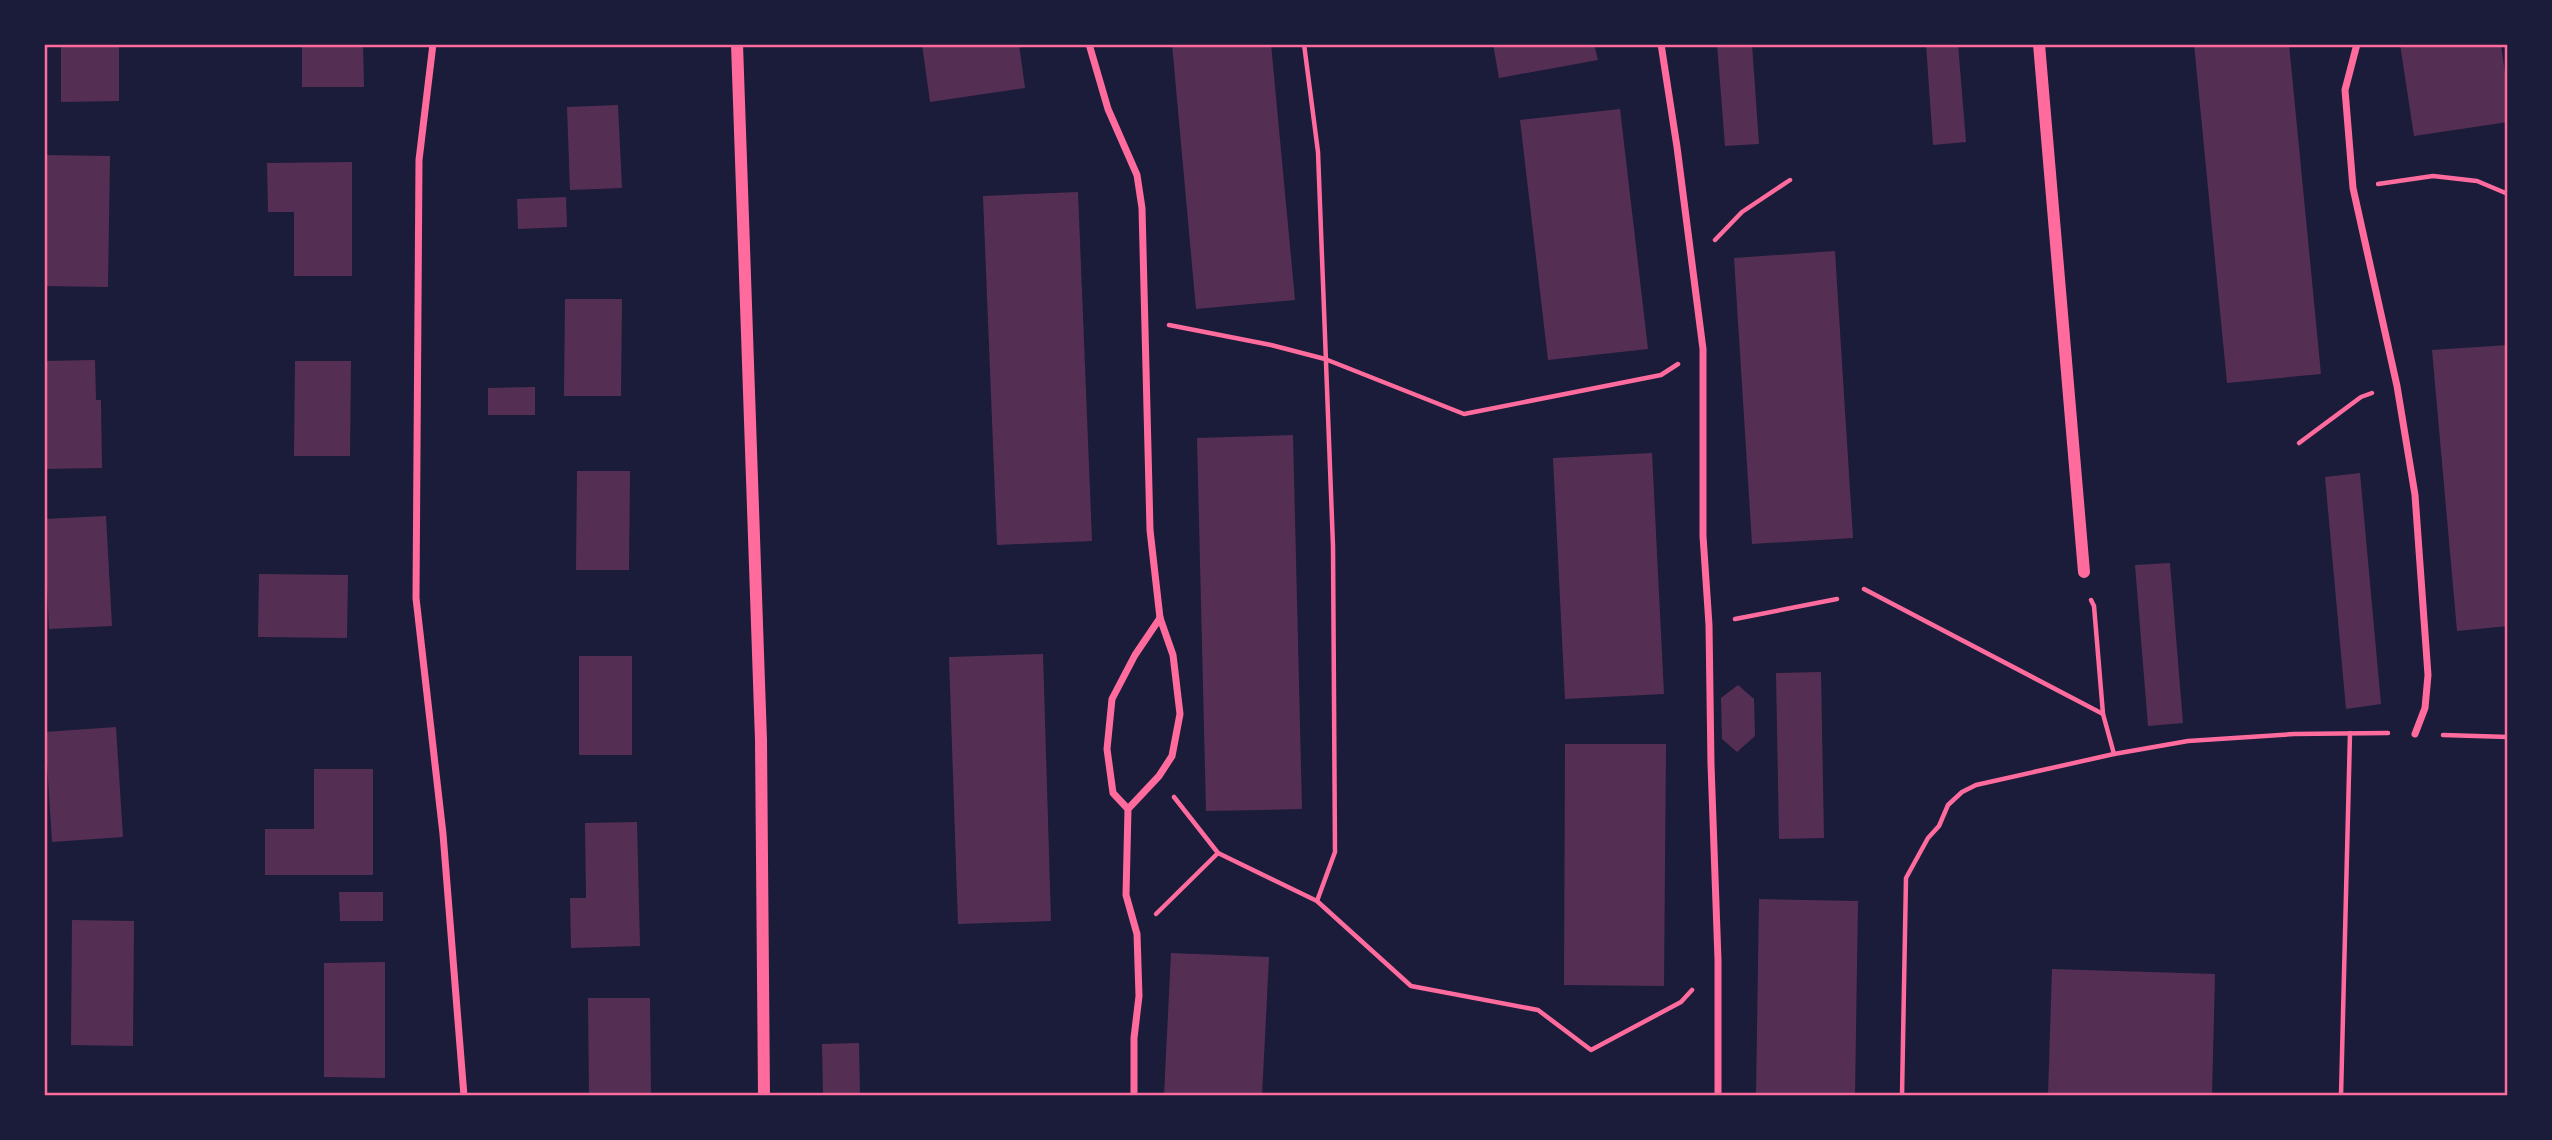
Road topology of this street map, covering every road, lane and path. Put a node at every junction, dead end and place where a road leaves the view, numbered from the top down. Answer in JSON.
{"nodes":[{"id":1,"x":433,"y":44,"type":"edge"},
{"id":2,"x":737,"y":44,"type":"edge"},
{"id":3,"x":1089,"y":44,"type":"edge"},
{"id":4,"x":1304,"y":44,"type":"edge"},
{"id":5,"x":1661,"y":44,"type":"edge"},
{"id":6,"x":2039,"y":44,"type":"edge"},
{"id":7,"x":2357,"y":44,"type":"edge"},
{"id":8,"x":1790,"y":180,"type":"dead end"},
{"id":9,"x":2353,"y":188,"type":"junction"},
{"id":10,"x":2508,"y":194,"type":"edge"},
{"id":11,"x":1692,"y":263,"type":"junction"},
{"id":12,"x":1144,"y":321,"type":"junction"},
{"id":13,"x":1703,"y":349,"type":"junction"},
{"id":14,"x":1325,"y":359,"type":"junction"},
{"id":15,"x":2397,"y":386,"type":"junction"},
{"id":16,"x":2299,"y":443,"type":"dead end"},
{"id":17,"x":2084,"y":572,"type":"joint"},
{"id":18,"x":1864,"y":589,"type":"dead end"},
{"id":19,"x":1837,"y":599,"type":"dead end"},
{"id":20,"x":1160,"y":618,"type":"junction"},
{"id":21,"x":1709,"y":625,"type":"junction"},
{"id":22,"x":2103,"y":714,"type":"junction"},
{"id":23,"x":2350,"y":733,"type":"junction"},
{"id":24,"x":2415,"y":734,"type":"junction"},
{"id":25,"x":2508,"y":737,"type":"edge"},
{"id":26,"x":2114,"y":754,"type":"junction"},
{"id":27,"x":1159,"y":776,"type":"junction"},
{"id":28,"x":1128,"y":809,"type":"junction"},
{"id":29,"x":1218,"y":853,"type":"junction"},
{"id":30,"x":1317,"y":901,"type":"junction"},
{"id":31,"x":1136,"y":933,"type":"junction"},
{"id":32,"x":1717,"y":960,"type":"junction"},
{"id":33,"x":464,"y":1096,"type":"edge"},
{"id":34,"x":764,"y":1096,"type":"edge"},
{"id":35,"x":1134,"y":1096,"type":"edge"},
{"id":36,"x":1718,"y":1096,"type":"edge"},
{"id":37,"x":1902,"y":1096,"type":"edge"},
{"id":38,"x":2342,"y":1096,"type":"edge"}],
"edges":[{"from":1,"to":33,"type":"street"},
{"from":2,"to":34,"type":"street"},
{"from":3,"to":12,"type":"street"},
{"from":4,"to":14,"type":"path"},
{"from":5,"to":11,"type":"street"},
{"from":6,"to":17,"type":"street"},
{"from":7,"to":9,"type":"street"},
{"from":8,"to":11,"type":"path"},
{"from":9,"to":10,"type":"path"},
{"from":9,"to":15,"type":"street"},
{"from":11,"to":13,"type":"street"},
{"from":12,"to":14,"type":"path"},
{"from":12,"to":20,"type":"street"},
{"from":13,"to":14,"type":"path"},
{"from":13,"to":21,"type":"street"},
{"from":14,"to":30,"type":"path"},
{"from":15,"to":16,"type":"path"},
{"from":15,"to":24,"type":"street"},
{"from":17,"to":22,"type":"path"},
{"from":18,"to":22,"type":"path"},
{"from":19,"to":21,"type":"path"},
{"from":20,"to":27,"type":"street"},
{"from":20,"to":28,"type":"street"},
{"from":21,"to":32,"type":"street"},
{"from":22,"to":26,"type":"path"},
{"from":23,"to":24,"type":"path"},
{"from":23,"to":26,"type":"path"},
{"from":23,"to":38,"type":"path"},
{"from":24,"to":25,"type":"path"},
{"from":26,"to":37,"type":"path"},
{"from":27,"to":28,"type":"street"},
{"from":27,"to":29,"type":"path"},
{"from":28,"to":31,"type":"street"},
{"from":29,"to":30,"type":"path"},
{"from":29,"to":31,"type":"path"},
{"from":30,"to":32,"type":"path"},
{"from":31,"to":35,"type":"street"},
{"from":32,"to":36,"type":"street"}]}
